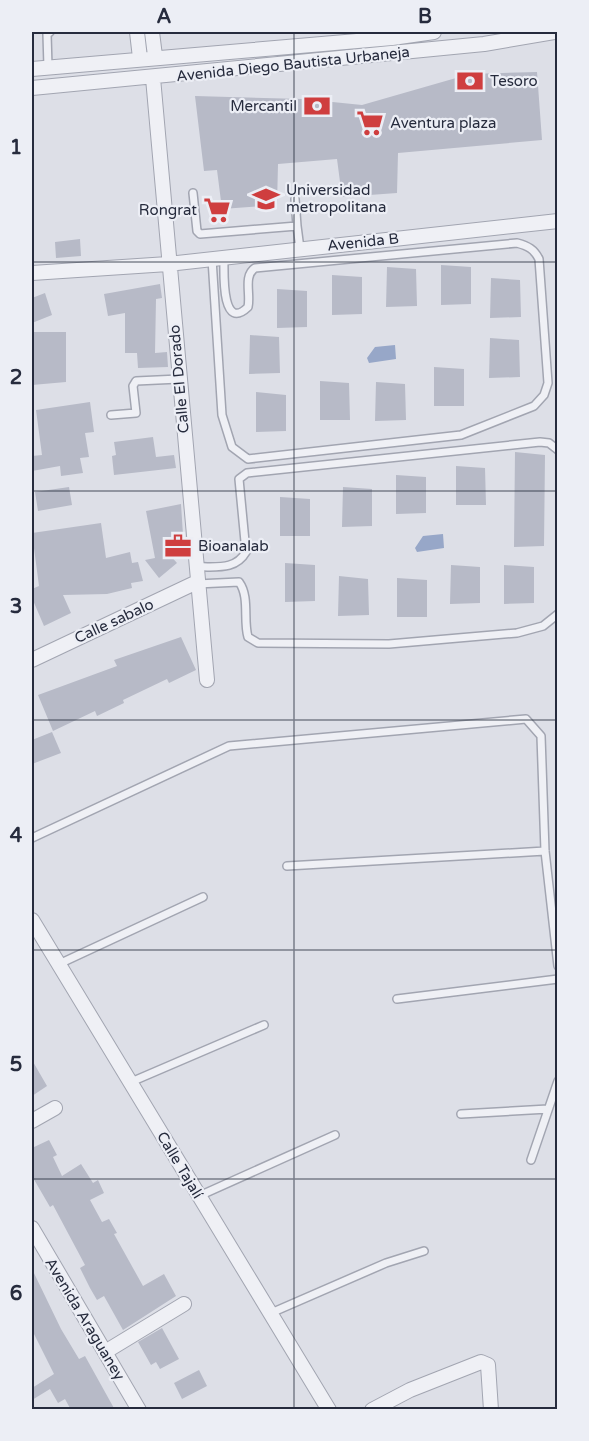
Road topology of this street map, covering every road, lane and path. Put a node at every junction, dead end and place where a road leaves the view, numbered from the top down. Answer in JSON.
{"nodes":[{"id":1,"x":50,"y":32,"type":"edge"},
{"id":2,"x":137,"y":32,"type":"edge"},
{"id":3,"x":152,"y":32,"type":"edge"},
{"id":4,"x":434,"y":32,"type":"edge"},
{"id":5,"x":547,"y":33,"type":"edge"},
{"id":6,"x":155,"y":56,"type":"junction"},
{"id":7,"x":140,"y":58,"type":"junction"},
{"id":8,"x":48,"y":67,"type":"junction"},
{"id":9,"x":32,"y":69,"type":"edge"},
{"id":10,"x":153,"y":78,"type":"junction"},
{"id":11,"x":32,"y":88,"type":"edge"},
{"id":12,"x":193,"y":193,"type":"dead end"},
{"id":13,"x":295,"y":199,"type":"dead end"},
{"id":14,"x":558,"y":221,"type":"edge"},
{"id":15,"x":297,"y":226,"type":"junction"},
{"id":16,"x":300,"y":249,"type":"junction"},
{"id":17,"x":218,"y":258,"type":"junction"},
{"id":18,"x":168,"y":264,"type":"junction"},
{"id":19,"x":32,"y":273,"type":"edge"},
{"id":20,"x":179,"y":379,"type":"junction"},
{"id":21,"x":111,"y":416,"type":"dead end"},
{"id":22,"x":558,"y":450,"type":"edge"},
{"id":23,"x":196,"y":567,"type":"junction"},
{"id":24,"x":197,"y":583,"type":"junction"},
{"id":25,"x":558,"y":614,"type":"edge"},
{"id":26,"x":32,"y":660,"type":"edge"},
{"id":27,"x":207,"y":680,"type":"dead end"},
{"id":28,"x":32,"y":838,"type":"edge"},
{"id":29,"x":545,"y":851,"type":"junction"},
{"id":30,"x":286,"y":866,"type":"dead end"},
{"id":31,"x":203,"y":897,"type":"dead end"},
{"id":32,"x":32,"y":920,"type":"edge"},
{"id":33,"x":58,"y":965,"type":"junction"},
{"id":34,"x":558,"y":966,"type":"edge"},
{"id":35,"x":558,"y":979,"type":"edge"},
{"id":36,"x":397,"y":999,"type":"dead end"},
{"id":37,"x":264,"y":1025,"type":"dead end"},
{"id":38,"x":558,"y":1080,"type":"edge"},
{"id":39,"x":131,"y":1082,"type":"junction"},
{"id":40,"x":55,"y":1108,"type":"dead end"},
{"id":41,"x":548,"y":1109,"type":"junction"},
{"id":42,"x":461,"y":1114,"type":"dead end"},
{"id":43,"x":32,"y":1121,"type":"edge"},
{"id":44,"x":335,"y":1136,"type":"dead end"},
{"id":45,"x":531,"y":1160,"type":"dead end"},
{"id":46,"x":199,"y":1196,"type":"junction"},
{"id":47,"x":32,"y":1228,"type":"edge"},
{"id":48,"x":424,"y":1251,"type":"dead end"},
{"id":49,"x":184,"y":1304,"type":"dead end"},
{"id":50,"x":269,"y":1314,"type":"junction"},
{"id":51,"x":105,"y":1352,"type":"junction"},
{"id":52,"x":139,"y":1410,"type":"edge"},
{"id":53,"x":329,"y":1410,"type":"edge"},
{"id":54,"x":372,"y":1410,"type":"edge"},
{"id":55,"x":491,"y":1410,"type":"edge"}],
"edges":[{"from":1,"to":8,"type":"lane"},
{"from":2,"to":7,"type":"street"},
{"from":3,"to":6,"type":"street"},
{"from":4,"to":6,"type":"street","name":"Avenida Diego Bautista Urbaneja"},
{"from":5,"to":10,"type":"street","name":"Avenida Diego Bautista Urbaneja"},
{"from":6,"to":7,"type":"street","name":"Avenida Diego Bautista Urbaneja"},
{"from":7,"to":8,"type":"street","name":"Avenida Diego Bautista Urbaneja"},
{"from":8,"to":9,"type":"street","name":"Avenida Diego Bautista Urbaneja"},
{"from":10,"to":11,"type":"street","name":"Avenida Diego Bautista Urbaneja"},
{"from":10,"to":18,"type":"street","name":"Calle El Dorado"},
{"from":12,"to":15,"type":"lane"},
{"from":13,"to":15,"type":"lane"},
{"from":14,"to":16,"type":"street","name":"Avenida B"},
{"from":15,"to":16,"type":"lane"},
{"from":16,"to":17,"type":"street","name":"Avenida B"},
{"from":17,"to":17,"type":"lane"},
{"from":17,"to":18,"type":"street","name":"Avenida B"},
{"from":18,"to":19,"type":"street","name":"Avenida B"},
{"from":18,"to":20,"type":"street","name":"Calle El Dorado"},
{"from":20,"to":21,"type":"lane"},
{"from":20,"to":23,"type":"street","name":"Calle El Dorado"},
{"from":22,"to":23,"type":"lane"},
{"from":23,"to":24,"type":"street","name":"Calle El Dorado"},
{"from":24,"to":25,"type":"lane"},
{"from":24,"to":26,"type":"street","name":"Calle sabalo"},
{"from":24,"to":27,"type":"street","name":"Calle El Dorado"},
{"from":28,"to":29,"type":"lane"},
{"from":29,"to":30,"type":"lane"},
{"from":29,"to":34,"type":"lane"},
{"from":31,"to":33,"type":"lane"},
{"from":32,"to":33,"type":"street","name":"Calle Tajalí"},
{"from":33,"to":39,"type":"street","name":"Calle Tajalí"},
{"from":35,"to":36,"type":"lane"},
{"from":37,"to":39,"type":"lane"},
{"from":38,"to":41,"type":"lane"},
{"from":39,"to":46,"type":"street","name":"Calle Tajalí"},
{"from":40,"to":43,"type":"street"},
{"from":41,"to":42,"type":"lane"},
{"from":41,"to":45,"type":"lane"},
{"from":44,"to":46,"type":"lane"},
{"from":46,"to":50,"type":"street","name":"Calle Tajalí"},
{"from":47,"to":51,"type":"street","name":"Avenida Araguaney"},
{"from":48,"to":50,"type":"lane"},
{"from":49,"to":51,"type":"street"},
{"from":50,"to":53,"type":"street","name":"Calle Tajalí"},
{"from":51,"to":52,"type":"street","name":"Avenida Araguaney"},
{"from":54,"to":55,"type":"street"}]}
